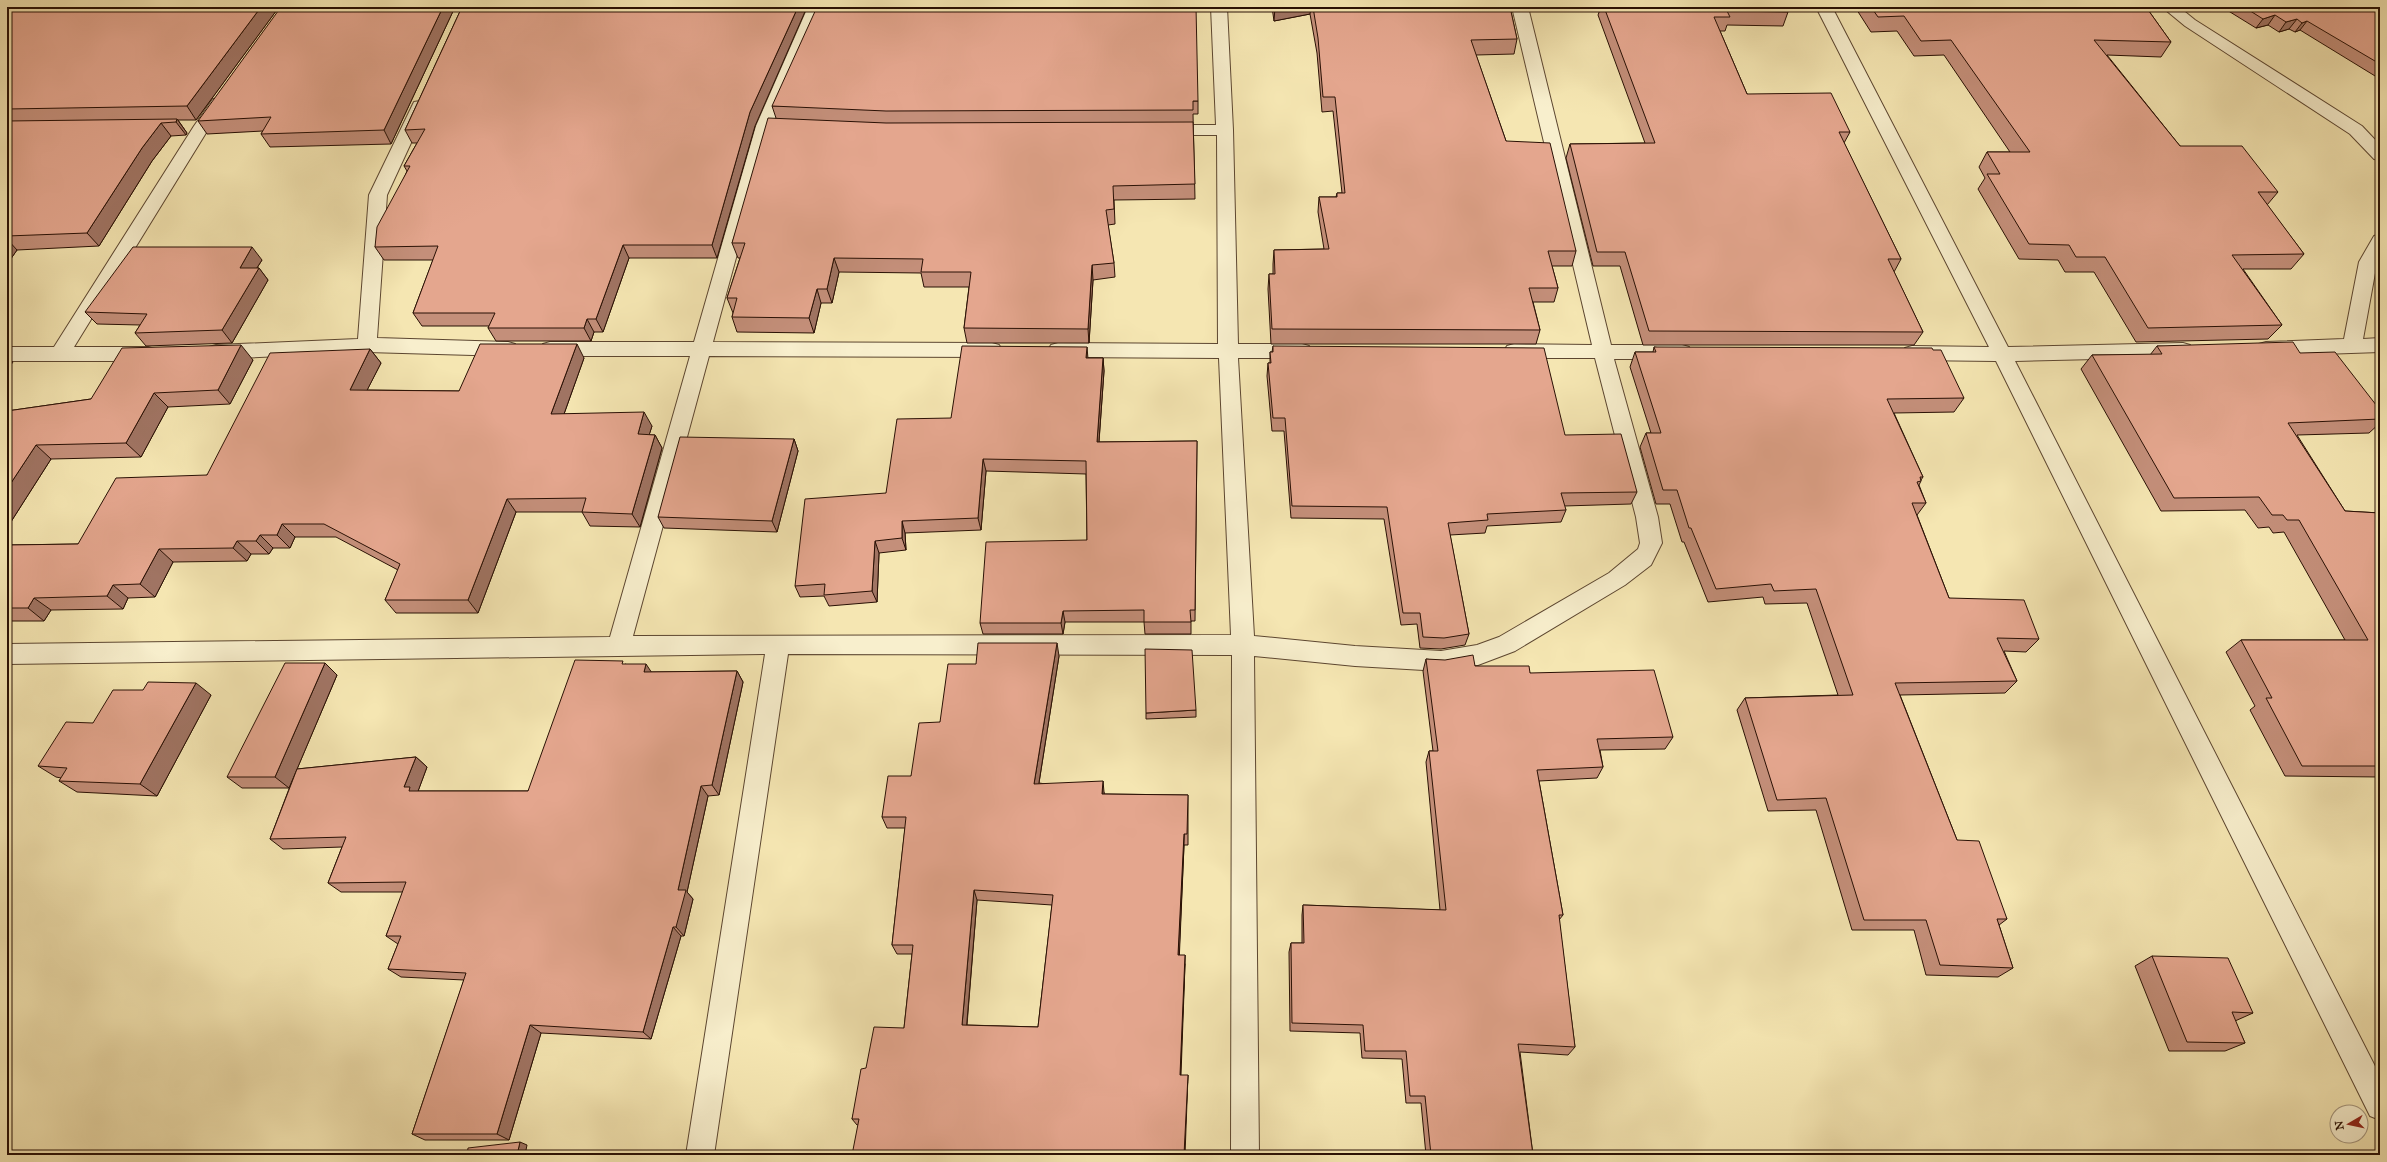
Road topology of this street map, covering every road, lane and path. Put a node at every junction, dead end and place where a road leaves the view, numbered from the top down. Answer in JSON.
{"nodes":[{"id":1,"x":816,"y":7,"type":"edge"},
{"id":2,"x":1219,"y":7,"type":"edge"},
{"id":3,"x":1520,"y":7,"type":"edge"},
{"id":4,"x":1824,"y":7,"type":"edge"},
{"id":5,"x":2170,"y":7,"type":"edge"},
{"id":6,"x":230,"y":88,"type":"edge"},
{"id":7,"x":425,"y":94,"type":"edge"},
{"id":8,"x":1145,"y":130,"type":"edge"},
{"id":9,"x":1225,"y":130,"type":"junction"},
{"id":10,"x":2380,"y":155,"type":"edge"},
{"id":11,"x":2380,"y":240,"type":"edge"},
{"id":12,"x":367,"y":345,"type":"junction"},
{"id":13,"x":2380,"y":345,"type":"edge"},
{"id":14,"x":2352,"y":347,"type":"junction"},
{"id":15,"x":701,"y":348,"type":"junction"},
{"id":16,"x":2249,"y":349,"type":"edge"},
{"id":17,"x":1012,"y":350,"type":"edge"},
{"id":18,"x":1036,"y":350,"type":"edge"},
{"id":19,"x":1228,"y":350,"type":"junction"},
{"id":20,"x":2201,"y":350,"type":"edge"},
{"id":21,"x":1324,"y":351,"type":"edge"},
{"id":22,"x":1499,"y":351,"type":"edge"},
{"id":23,"x":200,"y":352,"type":"edge"},
{"id":24,"x":1603,"y":352,"type":"junction"},
{"id":25,"x":1698,"y":352,"type":"edge"},
{"id":26,"x":1896,"y":353,"type":"edge"},
{"id":27,"x":7,"y":354,"type":"edge"},
{"id":28,"x":168,"y":354,"type":"edge"},
{"id":29,"x":2002,"y":354,"type":"junction"},
{"id":30,"x":59,"y":355,"type":"junction"},
{"id":31,"x":778,"y":644,"type":"junction"},
{"id":32,"x":1243,"y":645,"type":"junction"},
{"id":33,"x":619,"y":646,"type":"junction"},
{"id":34,"x":7,"y":654,"type":"edge"},
{"id":35,"x":2380,"y":1106,"type":"edge"},
{"id":36,"x":700,"y":1155,"type":"edge"},
{"id":37,"x":1245,"y":1155,"type":"edge"}],
"edges":[{"from":1,"to":15,"type":"street"},
{"from":2,"to":9,"type":"street"},
{"from":3,"to":24,"type":"street"},
{"from":4,"to":29,"type":"street"},
{"from":5,"to":10,"type":"street"},
{"from":6,"to":30,"type":"street"},
{"from":7,"to":12,"type":"street"},
{"from":8,"to":9,"type":"street"},
{"from":9,"to":19,"type":"street"},
{"from":11,"to":14,"type":"street"},
{"from":12,"to":15,"type":"street"},
{"from":12,"to":23,"type":"street"},
{"from":13,"to":14,"type":"street"},
{"from":14,"to":16,"type":"street"},
{"from":15,"to":17,"type":"street"},
{"from":15,"to":33,"type":"street"},
{"from":18,"to":19,"type":"street"},
{"from":19,"to":21,"type":"street"},
{"from":19,"to":32,"type":"street"},
{"from":20,"to":29,"type":"street"},
{"from":22,"to":24,"type":"street"},
{"from":24,"to":25,"type":"street"},
{"from":24,"to":32,"type":"street"},
{"from":26,"to":29,"type":"street"},
{"from":27,"to":30,"type":"street"},
{"from":28,"to":30,"type":"street"},
{"from":29,"to":35,"type":"street"},
{"from":31,"to":32,"type":"street"},
{"from":31,"to":33,"type":"street"},
{"from":31,"to":36,"type":"street"},
{"from":32,"to":37,"type":"street"},
{"from":33,"to":34,"type":"street"}]}
